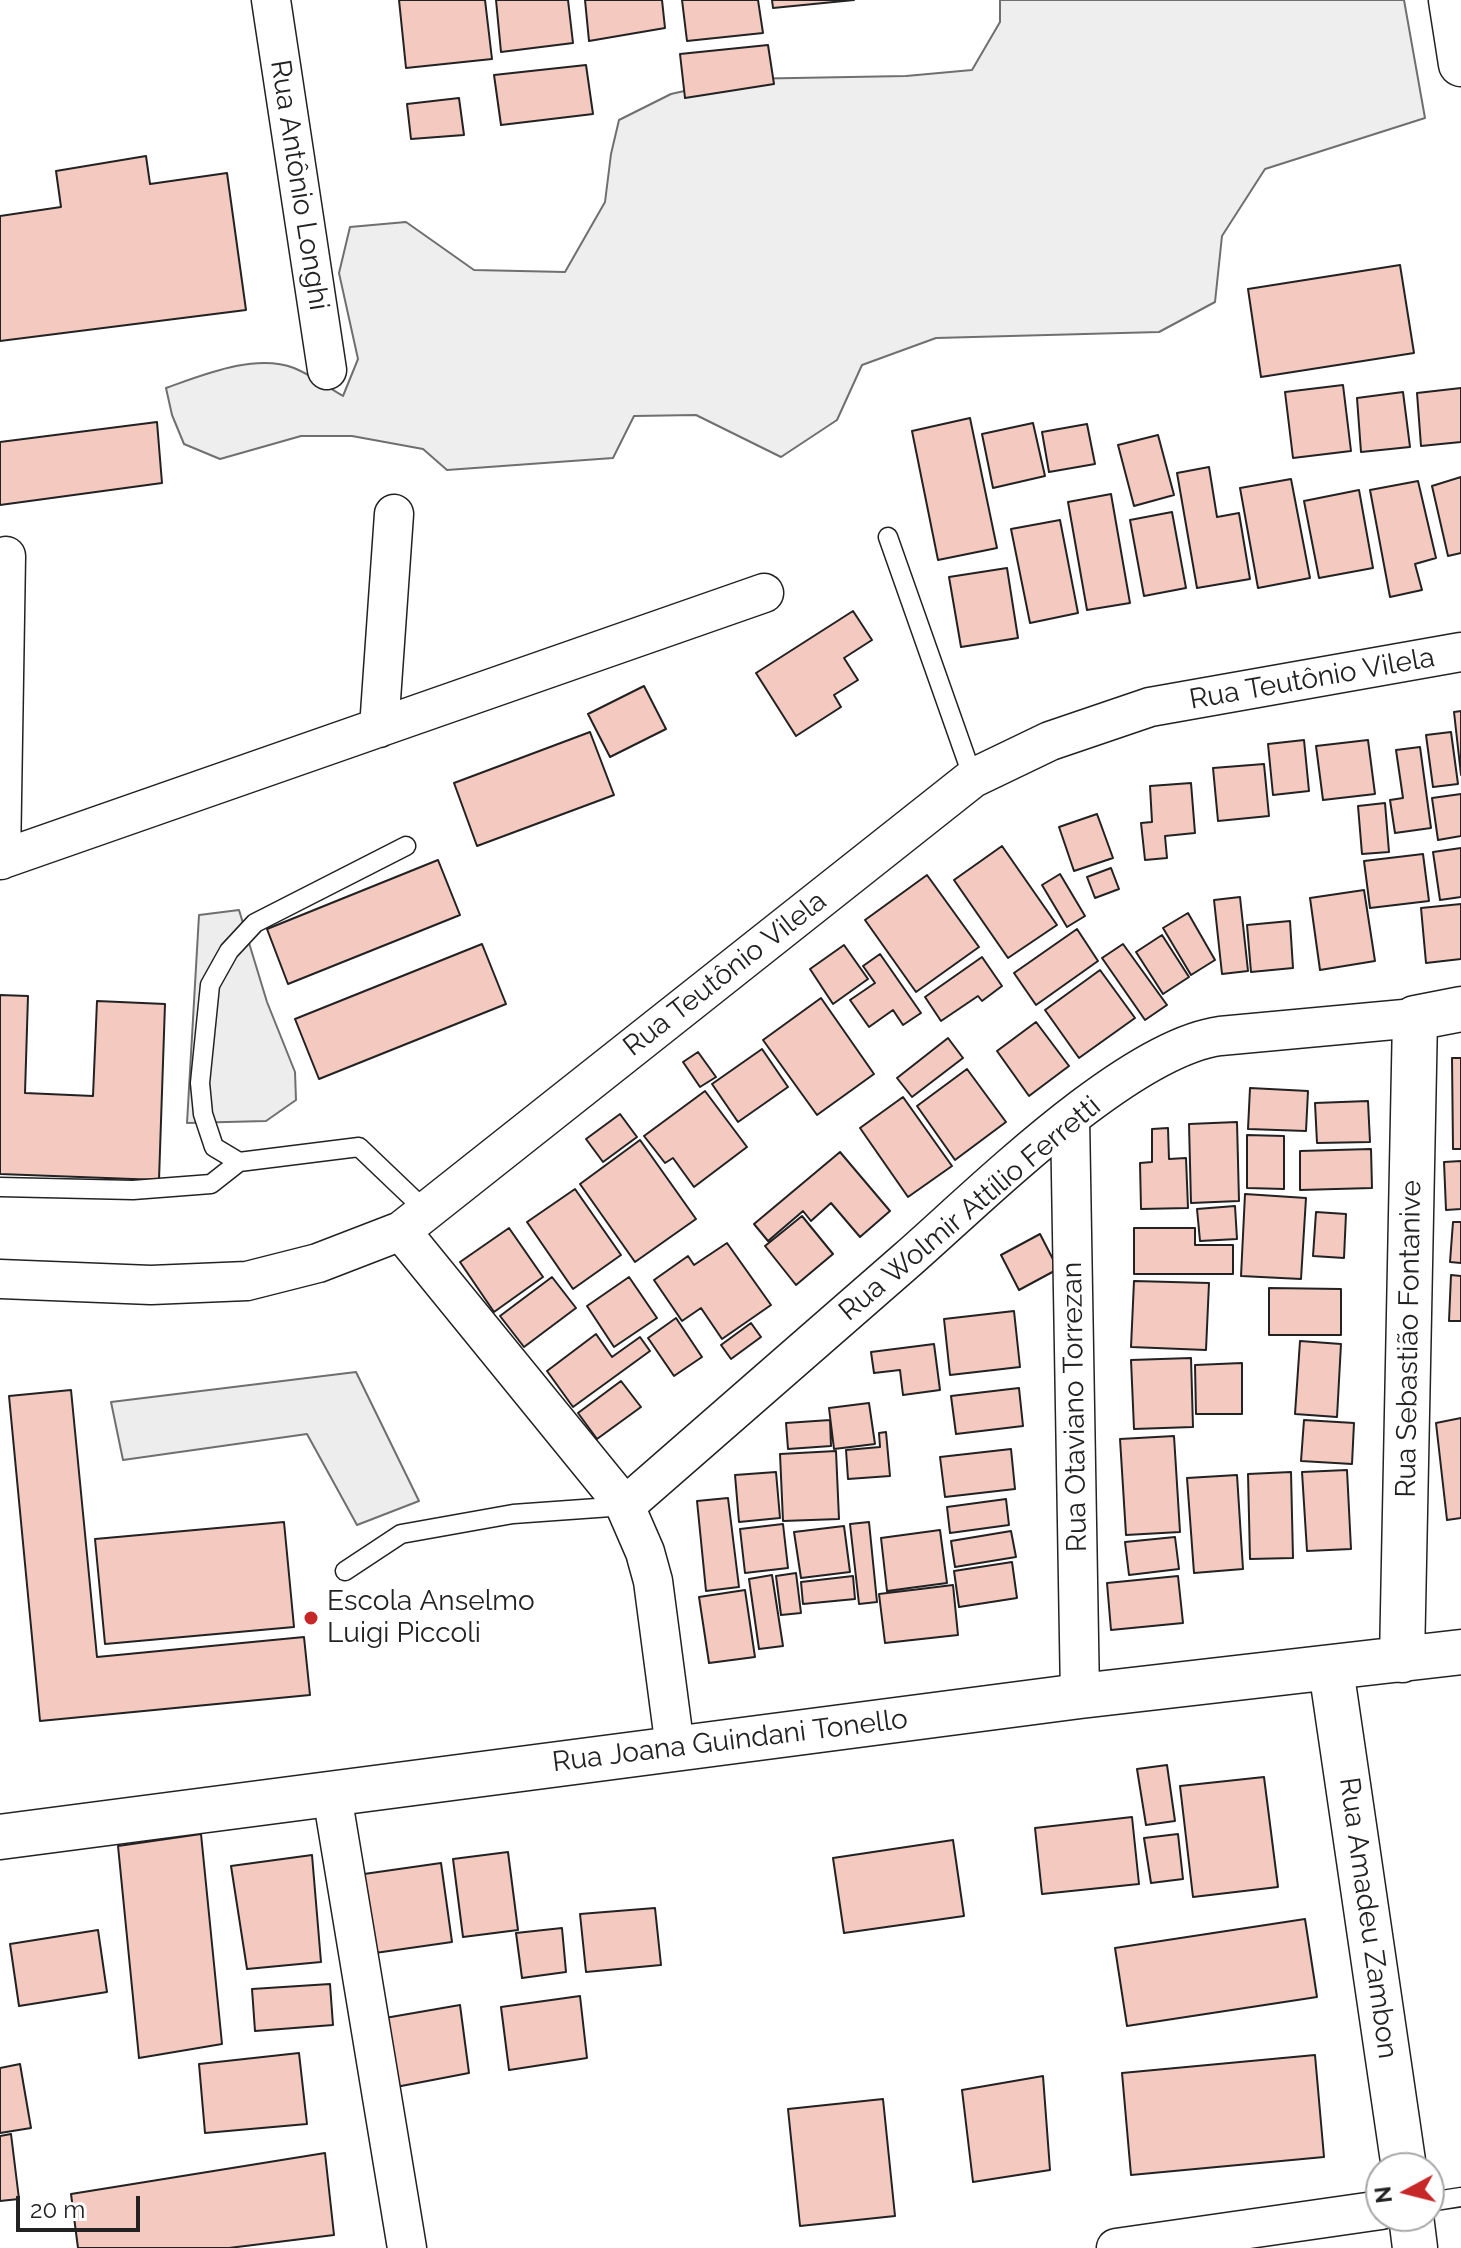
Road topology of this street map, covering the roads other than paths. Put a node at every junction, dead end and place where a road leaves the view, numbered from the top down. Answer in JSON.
{"nodes":[{"id":1,"x":271,"y":0,"type":"edge"},
{"id":2,"x":1451,"y":0,"type":"edge"},
{"id":3,"x":1461,"y":64,"type":"edge"},
{"id":4,"x":327,"y":370,"type":"dead end"},
{"id":5,"x":394,"y":514,"type":"dead end"},
{"id":6,"x":888,"y":537,"type":"dead end"},
{"id":7,"x":6,"y":556,"type":"dead end"},
{"id":8,"x":764,"y":593,"type":"dead end"},
{"id":9,"x":1461,"y":652,"type":"edge"},
{"id":10,"x":379,"y":728,"type":"junction"},
{"id":11,"x":973,"y":778,"type":"junction"},
{"id":12,"x":406,"y":846,"type":"dead end"},
{"id":13,"x":1,"y":860,"type":"edge"},
{"id":14,"x":1461,"y":1009,"type":"edge"},
{"id":15,"x":1415,"y":1018,"type":"junction"},
{"id":16,"x":1070,"y":1118,"type":"junction"},
{"id":17,"x":239,"y":1162,"type":"junction"},
{"id":18,"x":0,"y":1187,"type":"edge"},
{"id":19,"x":414,"y":1221,"type":"junction"},
{"id":20,"x":0,"y":1279,"type":"edge"},
{"id":21,"x":625,"y":1506,"type":"junction"},
{"id":22,"x":345,"y":1571,"type":"dead end"},
{"id":23,"x":1461,"y":1652,"type":"edge"},
{"id":24,"x":1402,"y":1660,"type":"junction"},
{"id":25,"x":1331,"y":1669,"type":"junction"},
{"id":26,"x":1080,"y":1696,"type":"junction"},
{"id":27,"x":675,"y":1748,"type":"junction"},
{"id":28,"x":332,"y":1795,"type":"junction"},
{"id":29,"x":0,"y":1837,"type":"edge"},
{"id":30,"x":1402,"y":2152,"type":"edge"},
{"id":31,"x":1365,"y":2212,"type":"edge"},
{"id":32,"x":407,"y":2248,"type":"edge"},
{"id":33,"x":1116,"y":2248,"type":"edge"}],
"edges":[{"from":1,"to":4,"type":"street","name":"Rua Antônio Longhi"},
{"from":2,"to":3,"type":"main road"},
{"from":5,"to":10,"type":"street"},
{"from":6,"to":11,"type":"lane"},
{"from":7,"to":13,"type":"street"},
{"from":8,"to":10,"type":"street"},
{"from":9,"to":11,"type":"street","name":"Rua Teutônio Vilela"},
{"from":10,"to":13,"type":"street"},
{"from":11,"to":19,"type":"street","name":"Rua Teutônio Vilela"},
{"from":12,"to":17,"type":"lane"},
{"from":14,"to":15,"type":"main road","name":"Rua Wolmir Attílio Ferretti"},
{"from":15,"to":16,"type":"street","name":"Rua Wolmir Attílio Ferretti"},
{"from":15,"to":24,"type":"main road","name":"Rua Sebastião Fontanive"},
{"from":16,"to":21,"type":"street","name":"Rua Wolmir Attílio Ferretti"},
{"from":16,"to":26,"type":"street","name":"Rua Otaviano Torrezan"},
{"from":17,"to":18,"type":"lane"},
{"from":17,"to":19,"type":"lane"},
{"from":19,"to":20,"type":"street","name":"Rua Teutônio Vilela"},
{"from":19,"to":21,"type":"street"},
{"from":21,"to":22,"type":"lane"},
{"from":21,"to":27,"type":"street"},
{"from":23,"to":24,"type":"main road","name":"Rua Joana Guindani Tonello"},
{"from":24,"to":25,"type":"main road","name":"Rua Joana Guindani Tonello"},
{"from":25,"to":26,"type":"main road","name":"Rua Joana Guindani Tonello"},
{"from":25,"to":30,"type":"main road","name":"Rua Amadeu Zambon"},
{"from":26,"to":27,"type":"main road","name":"Rua Joana Guindani Tonello"},
{"from":27,"to":28,"type":"main road","name":"Rua Joana Guindani Tonello"},
{"from":28,"to":29,"type":"main road","name":"Rua Joana Guindani Tonello"},
{"from":28,"to":32,"type":"street"},
{"from":31,"to":33,"type":"street"}]}
